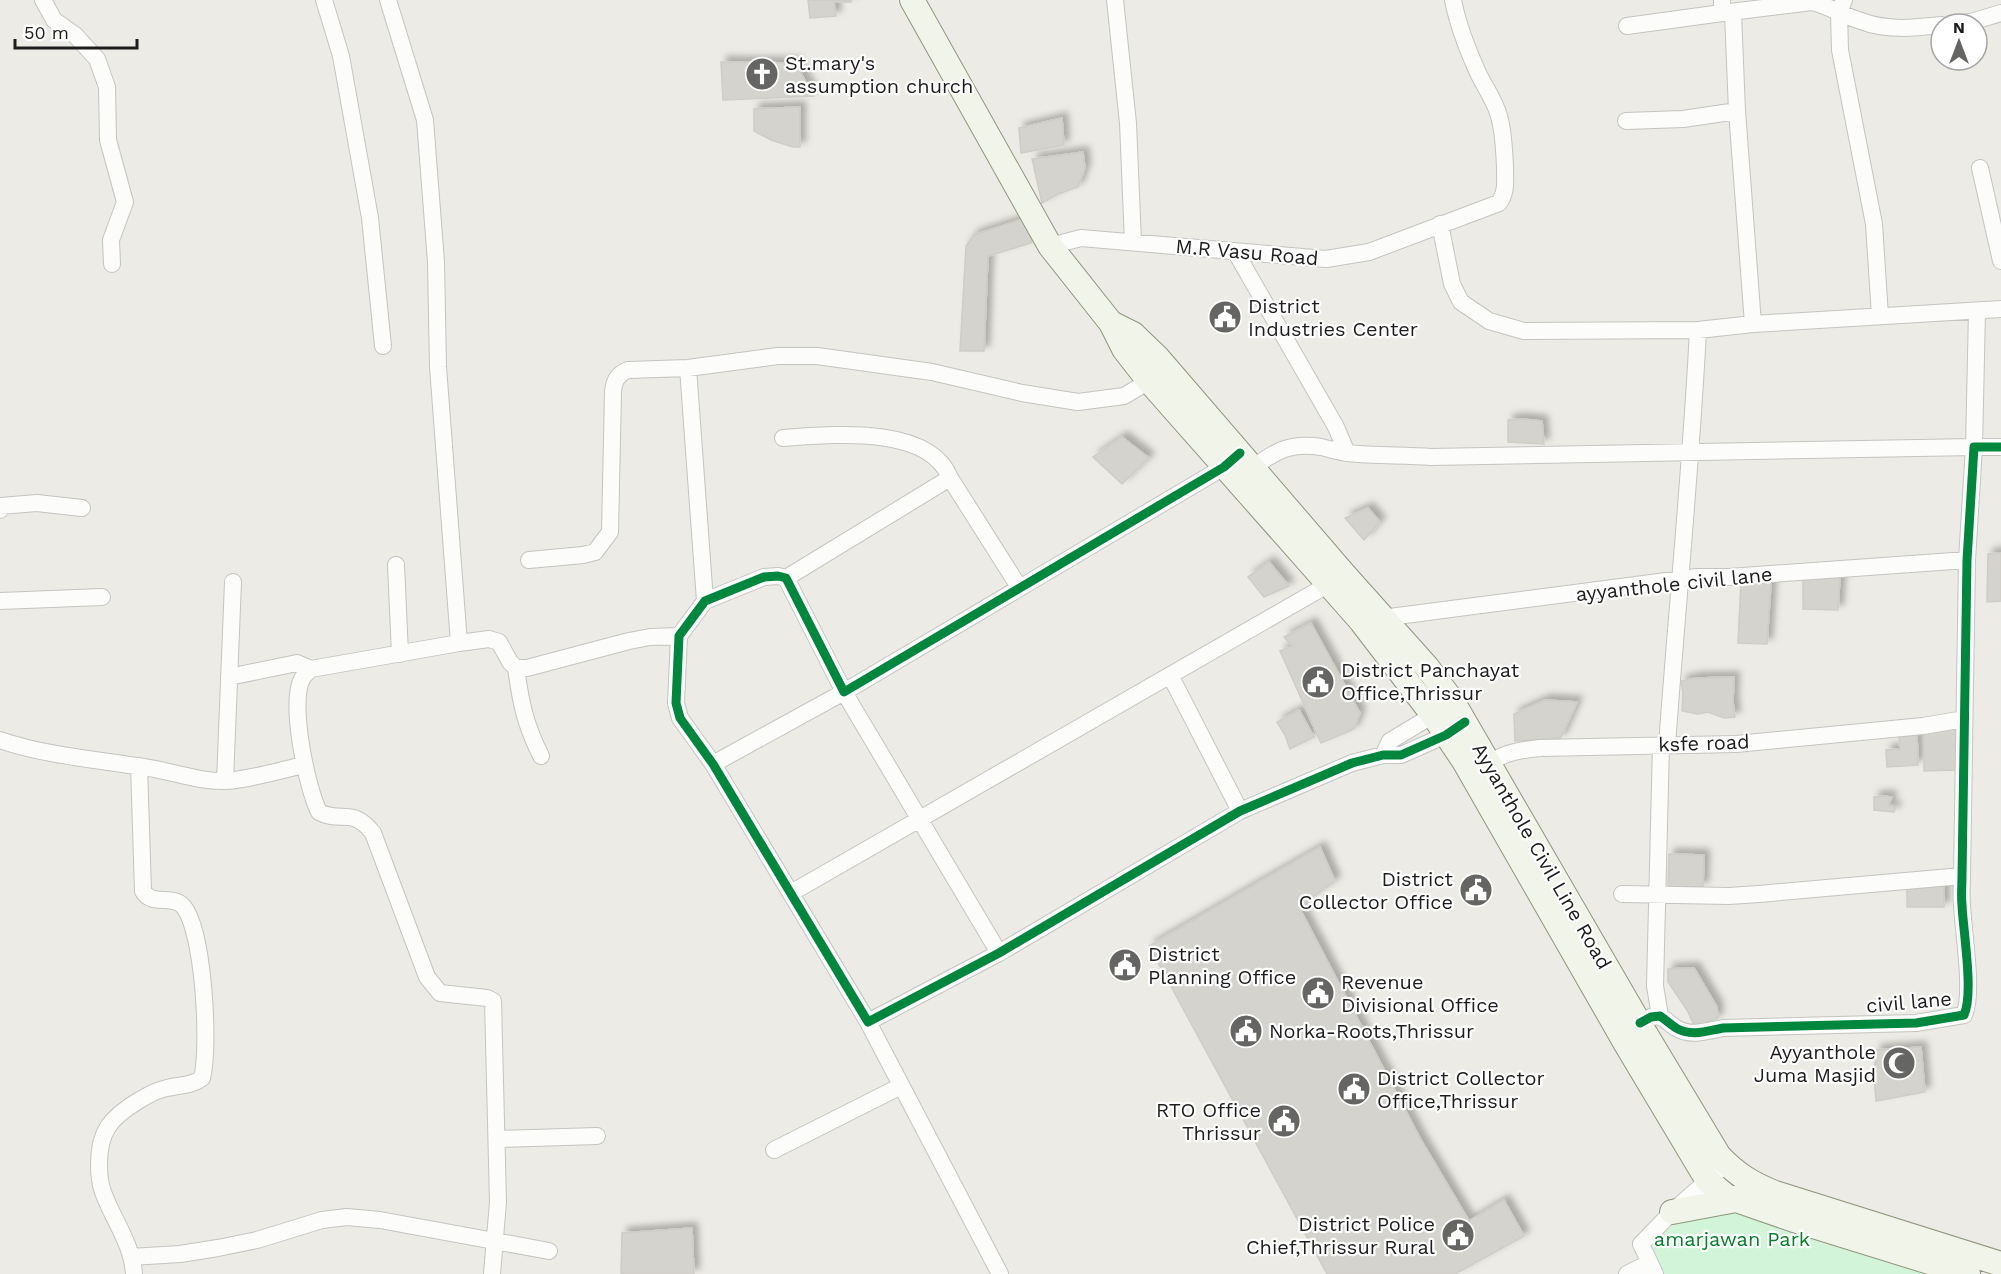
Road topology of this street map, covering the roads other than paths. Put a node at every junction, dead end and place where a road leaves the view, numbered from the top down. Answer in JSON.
{"nodes":[{"id":1,"x":43,"y":0,"type":"edge"},
{"id":2,"x":324,"y":0,"type":"edge"},
{"id":3,"x":388,"y":0,"type":"edge"},
{"id":4,"x":912,"y":0,"type":"edge"},
{"id":5,"x":1115,"y":0,"type":"edge"},
{"id":6,"x":1453,"y":0,"type":"edge"},
{"id":7,"x":1842,"y":6,"type":"edge"},
{"id":8,"x":1725,"y":9,"type":"edge"},
{"id":9,"x":1627,"y":26,"type":"dead end"},
{"id":10,"x":1929,"y":26,"type":"edge"},
{"id":11,"x":1737,"y":111,"type":"junction"},
{"id":12,"x":1626,"y":121,"type":"dead end"},
{"id":13,"x":1980,"y":168,"type":"dead end"},
{"id":14,"x":1440,"y":224,"type":"junction"},
{"id":15,"x":1133,"y":242,"type":"junction"},
{"id":16,"x":1050,"y":246,"type":"junction"},
{"id":17,"x":1235,"y":251,"type":"junction"},
{"id":18,"x":2001,"y":261,"type":"edge"},
{"id":19,"x":112,"y":264,"type":"dead end"},
{"id":20,"x":2001,"y":309,"type":"edge"},
{"id":21,"x":1977,"y":311,"type":"junction"},
{"id":22,"x":1880,"y":316,"type":"junction"},
{"id":23,"x":1111,"y":323,"type":"junction"},
{"id":24,"x":1754,"y":324,"type":"junction"},
{"id":25,"x":1698,"y":330,"type":"junction"},
{"id":26,"x":382,"y":346,"type":"dead end"},
{"id":27,"x":688,"y":368,"type":"junction"},
{"id":28,"x":1149,"y":381,"type":"junction"},
{"id":29,"x":783,"y":438,"type":"dead end"},
{"id":30,"x":1974,"y":447,"type":"junction"},
{"id":31,"x":2001,"y":447,"type":"edge"},
{"id":32,"x":1347,"y":453,"type":"junction"},
{"id":33,"x":1691,"y":453,"type":"junction"},
{"id":34,"x":1239,"y":463,"type":"junction"},
{"id":35,"x":950,"y":478,"type":"junction"},
{"id":36,"x":0,"y":507,"type":"edge"},
{"id":37,"x":82,"y":508,"type":"dead end"},
{"id":38,"x":530,"y":560,"type":"dead end"},
{"id":39,"x":1967,"y":560,"type":"junction"},
{"id":40,"x":396,"y":564,"type":"dead end"},
{"id":41,"x":786,"y":578,"type":"junction"},
{"id":42,"x":1679,"y":580,"type":"junction"},
{"id":43,"x":233,"y":582,"type":"dead end"},
{"id":44,"x":1329,"y":584,"type":"junction"},
{"id":45,"x":1019,"y":587,"type":"junction"},
{"id":46,"x":102,"y":597,"type":"dead end"},
{"id":47,"x":0,"y":601,"type":"edge"},
{"id":48,"x":705,"y":601,"type":"junction"},
{"id":49,"x":1382,"y":618,"type":"junction"},
{"id":50,"x":679,"y":636,"type":"junction"},
{"id":51,"x":459,"y":643,"type":"junction"},
{"id":52,"x":400,"y":654,"type":"junction"},
{"id":53,"x":516,"y":668,"type":"junction"},
{"id":54,"x":311,"y":669,"type":"junction"},
{"id":55,"x":1170,"y":675,"type":"junction"},
{"id":56,"x":229,"y":677,"type":"junction"},
{"id":57,"x":844,"y":692,"type":"junction"},
{"id":58,"x":1449,"y":719,"type":"junction"},
{"id":59,"x":1964,"y":719,"type":"junction"},
{"id":60,"x":0,"y":740,"type":"edge"},
{"id":61,"x":1664,"y":745,"type":"junction"},
{"id":62,"x":1383,"y":755,"type":"junction"},
{"id":63,"x":541,"y":756,"type":"dead end"},
{"id":64,"x":1489,"y":763,"type":"junction"},
{"id":65,"x":713,"y":764,"type":"junction"},
{"id":66,"x":303,"y":765,"type":"junction"},
{"id":67,"x":139,"y":766,"type":"junction"},
{"id":68,"x":225,"y":781,"type":"junction"},
{"id":69,"x":1240,"y":811,"type":"junction"},
{"id":70,"x":920,"y":818,"type":"junction"},
{"id":71,"x":1962,"y":876,"type":"junction"},
{"id":72,"x":791,"y":892,"type":"junction"},
{"id":73,"x":1622,"y":894,"type":"dead end"},
{"id":74,"x":1658,"y":894,"type":"junction"},
{"id":75,"x":999,"y":953,"type":"junction"},
{"id":76,"x":868,"y":1022,"type":"junction"},
{"id":77,"x":1643,"y":1029,"type":"junction"},
{"id":78,"x":901,"y":1086,"type":"junction"},
{"id":79,"x":597,"y":1136,"type":"dead end"},
{"id":80,"x":497,"y":1138,"type":"junction"},
{"id":81,"x":774,"y":1150,"type":"dead end"},
{"id":82,"x":1726,"y":1164,"type":"junction"},
{"id":83,"x":1708,"y":1181,"type":"junction"},
{"id":84,"x":1743,"y":1191,"type":"junction"},
{"id":85,"x":1672,"y":1212,"type":"junction"},
{"id":86,"x":495,"y":1242,"type":"junction"},
{"id":87,"x":549,"y":1251,"type":"dead end"},
{"id":88,"x":2001,"y":1264,"type":"edge"},
{"id":89,"x":132,"y":1266,"type":"edge"},
{"id":90,"x":1652,"y":1269,"type":"edge"},
{"id":91,"x":492,"y":1274,"type":"edge"},
{"id":92,"x":1000,"y":1274,"type":"edge"},
{"id":93,"x":1627,"y":1274,"type":"edge"},
{"id":94,"x":1968,"y":1274,"type":"edge"}],
"edges":[{"from":1,"to":19,"type":"street"},
{"from":2,"to":26,"type":"street"},
{"from":3,"to":51,"type":"street"},
{"from":4,"to":16,"type":"main road","name":"Ayyanthole Civil Line Road"},
{"from":5,"to":15,"type":"street"},
{"from":6,"to":14,"type":"street","name":"M.R Vasu Road"},
{"from":7,"to":8,"type":"street"},
{"from":7,"to":10,"type":"street"},
{"from":7,"to":22,"type":"street"},
{"from":8,"to":9,"type":"street"},
{"from":8,"to":11,"type":"street"},
{"from":11,"to":12,"type":"street"},
{"from":11,"to":24,"type":"street"},
{"from":13,"to":18,"type":"street"},
{"from":14,"to":17,"type":"street","name":"M.R Vasu Road"},
{"from":14,"to":25,"type":"street"},
{"from":15,"to":16,"type":"street","name":"M.R Vasu Road"},
{"from":15,"to":17,"type":"street","name":"M.R Vasu Road"},
{"from":16,"to":23,"type":"main road","name":"Ayyanthole Civil Line Road"},
{"from":17,"to":32,"type":"street"},
{"from":20,"to":21,"type":"street"},
{"from":21,"to":22,"type":"street"},
{"from":21,"to":30,"type":"street","name":"civil lane"},
{"from":22,"to":24,"type":"street"},
{"from":23,"to":28,"type":"main road","name":"Ayyanthole Civil Line Road"},
{"from":23,"to":34,"type":"main road","name":"Ayyanthole Civil Line Road"},
{"from":24,"to":25,"type":"street"},
{"from":25,"to":33,"type":"street"},
{"from":27,"to":28,"type":"street"},
{"from":27,"to":38,"type":"street"},
{"from":27,"to":48,"type":"street"},
{"from":28,"to":34,"type":"main road","name":"Ayyanthole Civil Line Road"},
{"from":29,"to":35,"type":"street"},
{"from":30,"to":31,"type":"street"},
{"from":30,"to":33,"type":"street"},
{"from":30,"to":39,"type":"street","name":"civil lane"},
{"from":32,"to":33,"type":"street"},
{"from":32,"to":34,"type":"street"},
{"from":33,"to":42,"type":"street"},
{"from":34,"to":44,"type":"main road","name":"Ayyanthole Civil Line Road"},
{"from":34,"to":45,"type":"street"},
{"from":34,"to":49,"type":"main road","name":"Ayyanthole Civil Line Road"},
{"from":35,"to":41,"type":"street"},
{"from":35,"to":45,"type":"street"},
{"from":36,"to":37,"type":"street"},
{"from":39,"to":42,"type":"street","name":"ayyanthole civil lane"},
{"from":39,"to":59,"type":"street","name":"civil lane"},
{"from":40,"to":52,"type":"street"},
{"from":41,"to":48,"type":"street"},
{"from":41,"to":57,"type":"street"},
{"from":42,"to":49,"type":"street","name":"ayyanthole civil lane"},
{"from":42,"to":61,"type":"street"},
{"from":43,"to":56,"type":"street"},
{"from":44,"to":55,"type":"street"},
{"from":44,"to":58,"type":"main road","name":"Ayyanthole Civil Line Road"},
{"from":45,"to":57,"type":"street"},
{"from":46,"to":47,"type":"street"},
{"from":48,"to":50,"type":"street"},
{"from":49,"to":58,"type":"main road","name":"Ayyanthole Civil Line Road"},
{"from":50,"to":53,"type":"street"},
{"from":50,"to":65,"type":"street"},
{"from":51,"to":52,"type":"street"},
{"from":51,"to":53,"type":"street"},
{"from":52,"to":54,"type":"street"},
{"from":53,"to":63,"type":"street"},
{"from":54,"to":56,"type":"street"},
{"from":54,"to":66,"type":"street"},
{"from":55,"to":69,"type":"street"},
{"from":55,"to":70,"type":"street"},
{"from":56,"to":68,"type":"street"},
{"from":57,"to":65,"type":"street"},
{"from":57,"to":70,"type":"street"},
{"from":58,"to":62,"type":"street"},
{"from":58,"to":62,"type":"street"},
{"from":58,"to":64,"type":"main road","name":"Ayyanthole Civil Line Road"},
{"from":58,"to":77,"type":"main road","name":"Ayyanthole Civil Line Road"},
{"from":59,"to":61,"type":"street","name":"ksfe road"},
{"from":59,"to":71,"type":"street","name":"civil lane"},
{"from":60,"to":67,"type":"street"},
{"from":61,"to":64,"type":"street","name":"ksfe road"},
{"from":61,"to":74,"type":"street"},
{"from":62,"to":69,"type":"street"},
{"from":64,"to":77,"type":"main road","name":"Ayyanthole Civil Line Road"},
{"from":65,"to":72,"type":"street"},
{"from":66,"to":68,"type":"street"},
{"from":66,"to":80,"type":"street"},
{"from":67,"to":68,"type":"street"},
{"from":67,"to":89,"type":"street"},
{"from":69,"to":75,"type":"street"},
{"from":70,"to":72,"type":"street"},
{"from":70,"to":75,"type":"street"},
{"from":71,"to":74,"type":"street"},
{"from":71,"to":77,"type":"street","name":"civil lane"},
{"from":72,"to":76,"type":"street"},
{"from":73,"to":74,"type":"street"},
{"from":74,"to":77,"type":"street"},
{"from":75,"to":76,"type":"street"},
{"from":76,"to":78,"type":"street"},
{"from":77,"to":82,"type":"main road","name":"Ayyanthole Civil Line Road"},
{"from":77,"to":83,"type":"main road","name":"Ayyanthole Civil Line Road"},
{"from":78,"to":81,"type":"street"},
{"from":78,"to":92,"type":"street"},
{"from":79,"to":80,"type":"street"},
{"from":80,"to":86,"type":"street"},
{"from":82,"to":83,"type":"street"},
{"from":82,"to":84,"type":"main road","name":"Ayyanthole Civil Line Road"},
{"from":83,"to":84,"type":"main road","name":"Ayyanthole Civil Line Road"},
{"from":83,"to":85,"type":"street"},
{"from":84,"to":85,"type":"main road"},
{"from":84,"to":88,"type":"main road","name":"Ayyanthole Civil Line Road"},
{"from":84,"to":94,"type":"main road","name":"Ayyanthole Civil Line Road"},
{"from":85,"to":90,"type":"street"},
{"from":86,"to":87,"type":"street"},
{"from":86,"to":89,"type":"street"},
{"from":86,"to":91,"type":"street"},
{"from":90,"to":93,"type":"street"}]}
